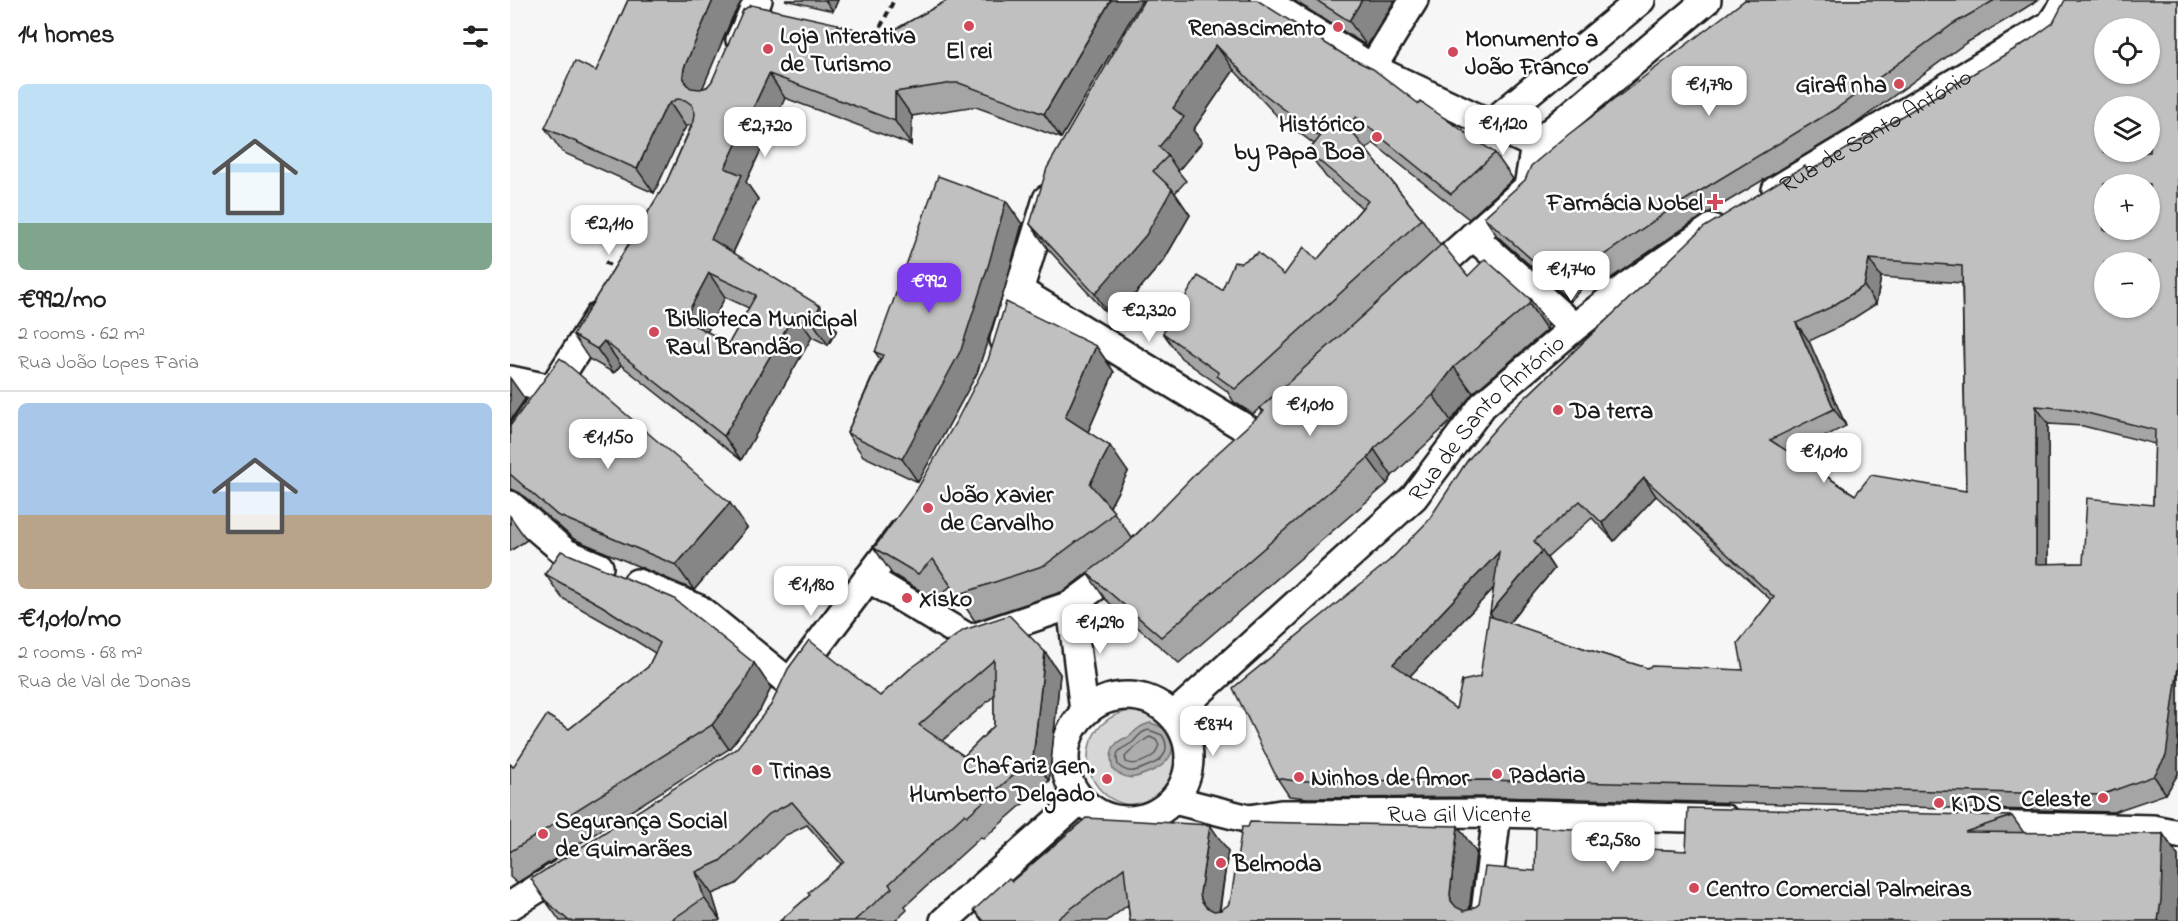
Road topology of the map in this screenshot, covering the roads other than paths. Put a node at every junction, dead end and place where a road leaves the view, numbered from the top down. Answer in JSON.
{"nodes":[{"id":1,"x":1264,"y":0,"type":"edge"},
{"id":2,"x":1414,"y":0,"type":"edge"},
{"id":3,"x":1641,"y":0,"type":"edge"},
{"id":4,"x":1707,"y":0,"type":"edge"},
{"id":5,"x":2067,"y":0,"type":"edge"},
{"id":6,"x":761,"y":13,"type":"edge"},
{"id":7,"x":728,"y":67,"type":"edge"},
{"id":8,"x":1372,"y":68,"type":"junction"},
{"id":9,"x":1489,"y":125,"type":"junction"},
{"id":10,"x":1535,"y":145,"type":"junction"},
{"id":11,"x":1056,"y":178,"type":"edge"},
{"id":12,"x":1473,"y":236,"type":"junction"},
{"id":13,"x":615,"y":268,"type":"edge"},
{"id":14,"x":1020,"y":291,"type":"junction"},
{"id":15,"x":1403,"y":300,"type":"edge"},
{"id":16,"x":1564,"y":318,"type":"dead end"},
{"id":17,"x":995,"y":368,"type":"edge"},
{"id":18,"x":510,"y":380,"type":"edge"},
{"id":19,"x":552,"y":389,"type":"junction"},
{"id":20,"x":1256,"y":434,"type":"edge"},
{"id":21,"x":510,"y":448,"type":"edge"},
{"id":22,"x":510,"y":505,"type":"edge"},
{"id":23,"x":921,"y":509,"type":"edge"},
{"id":24,"x":1143,"y":549,"type":"edge"},
{"id":25,"x":868,"y":578,"type":"junction"},
{"id":26,"x":1071,"y":605,"type":"junction"},
{"id":27,"x":790,"y":683,"type":"junction"},
{"id":28,"x":778,"y":709,"type":"edge"},
{"id":29,"x":1084,"y":711,"type":"junction"},
{"id":30,"x":1174,"y":715,"type":"junction"},
{"id":31,"x":1174,"y":800,"type":"junction"},
{"id":32,"x":1079,"y":801,"type":"junction"},
{"id":33,"x":1497,"y":813,"type":"junction"},
{"id":34,"x":1249,"y":819,"type":"junction"},
{"id":35,"x":1751,"y":819,"type":"edge"},
{"id":36,"x":1962,"y":824,"type":"edge"},
{"id":37,"x":2178,"y":834,"type":"edge"},
{"id":38,"x":1245,"y":848,"type":"edge"},
{"id":39,"x":589,"y":856,"type":"edge"},
{"id":40,"x":510,"y":908,"type":"edge"},
{"id":41,"x":521,"y":921,"type":"edge"},
{"id":42,"x":944,"y":921,"type":"edge"},
{"id":43,"x":1484,"y":921,"type":"edge"}],
"edges":[{"from":1,"to":8,"type":"street"},
{"from":2,"to":8,"type":"street"},
{"from":3,"to":9,"type":"street"},
{"from":4,"to":10,"type":"street"},
{"from":5,"to":30,"type":"street","name":"Rua de Santo António"},
{"from":6,"to":7,"type":"street"},
{"from":8,"to":9,"type":"street"},
{"from":9,"to":10,"type":"street"},
{"from":10,"to":12,"type":"street"},
{"from":11,"to":14,"type":"street"},
{"from":12,"to":15,"type":"street"},
{"from":12,"to":16,"type":"street"},
{"from":13,"to":19,"type":"street"},
{"from":14,"to":17,"type":"street"},
{"from":14,"to":20,"type":"street"},
{"from":18,"to":19,"type":"street"},
{"from":19,"to":21,"type":"street"},
{"from":22,"to":27,"type":"street"},
{"from":23,"to":25,"type":"street"},
{"from":24,"to":26,"type":"street"},
{"from":25,"to":26,"type":"street"},
{"from":25,"to":27,"type":"street"},
{"from":26,"to":29,"type":"street"},
{"from":27,"to":28,"type":"street"},
{"from":29,"to":30,"type":"street"},
{"from":29,"to":32,"type":"street"},
{"from":30,"to":31,"type":"street"},
{"from":31,"to":32,"type":"street"},
{"from":31,"to":34,"type":"street","name":"Rua Gil Vicente"},
{"from":32,"to":42,"type":"street"},
{"from":33,"to":34,"type":"street","name":"Rua Gil Vicente"},
{"from":33,"to":35,"type":"street","name":"Rua Gil Vicente"},
{"from":33,"to":43,"type":"street"},
{"from":34,"to":38,"type":"street"},
{"from":36,"to":37,"type":"street"},
{"from":39,"to":40,"type":"street"},
{"from":40,"to":41,"type":"street"}]}
